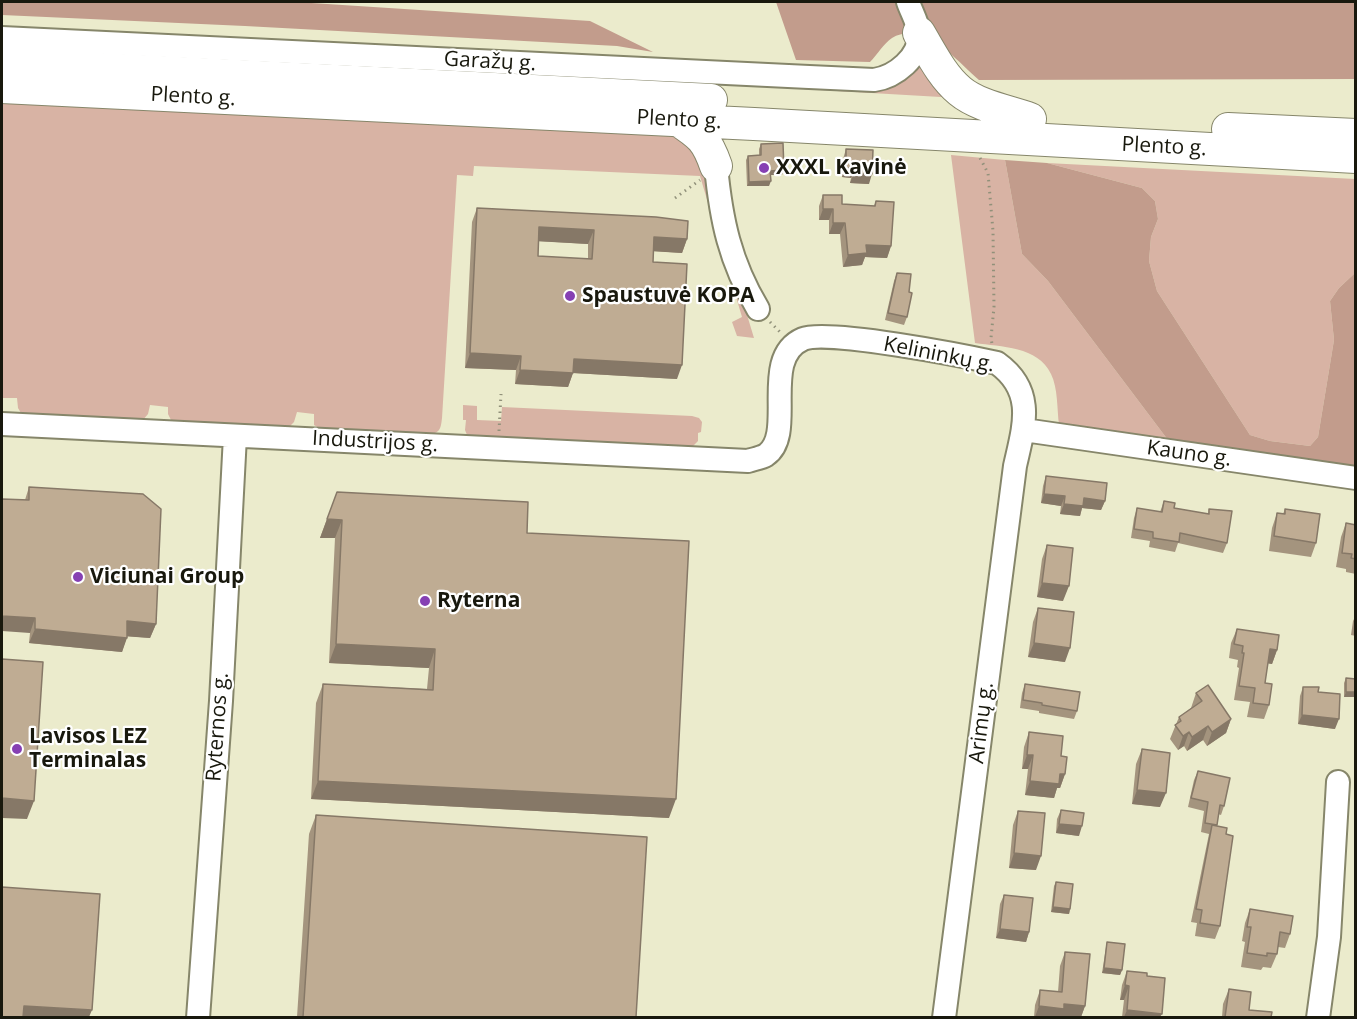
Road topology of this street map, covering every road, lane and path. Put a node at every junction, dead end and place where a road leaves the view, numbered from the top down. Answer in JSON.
{"nodes":[{"id":1,"x":908,"y":2,"type":"edge"},
{"id":2,"x":919,"y":33,"type":"junction"},
{"id":3,"x":2,"y":38,"type":"edge"},
{"id":4,"x":2,"y":64,"type":"edge"},
{"id":5,"x":2,"y":87,"type":"edge"},
{"id":6,"x":1030,"y":119,"type":"junction"},
{"id":7,"x":678,"y":120,"type":"junction"},
{"id":8,"x":754,"y":124,"type":"junction"},
{"id":9,"x":1356,"y":135,"type":"edge"},
{"id":10,"x":968,"y":136,"type":"junction"},
{"id":11,"x":1356,"y":158,"type":"edge"},
{"id":12,"x":716,"y":167,"type":"junction"},
{"id":13,"x":675,"y":198,"type":"dead end"},
{"id":14,"x":758,"y":309,"type":"joint"},
{"id":15,"x":799,"y":343,"type":"junction"},
{"id":16,"x":998,"y":363,"type":"junction"},
{"id":17,"x":501,"y":394,"type":"dead end"},
{"id":18,"x":2,"y":424,"type":"edge"},
{"id":19,"x":1024,"y":430,"type":"junction"},
{"id":20,"x":235,"y":436,"type":"junction"},
{"id":21,"x":498,"y":448,"type":"junction"},
{"id":22,"x":1356,"y":478,"type":"edge"},
{"id":23,"x":1338,"y":782,"type":"dead end"},
{"id":24,"x":198,"y":1017,"type":"edge"},
{"id":25,"x":944,"y":1017,"type":"edge"},
{"id":26,"x":1318,"y":1017,"type":"edge"}],
"edges":[{"from":1,"to":2,"type":"street"},
{"from":2,"to":3,"type":"street","name":"Garažų g."},
{"from":2,"to":6,"type":"highway"},
{"from":4,"to":6,"type":"highway","name":"Plento g."},
{"from":5,"to":7,"type":"highway","name":"Plento g."},
{"from":6,"to":9,"type":"highway","name":"Plento g."},
{"from":7,"to":8,"type":"highway","name":"Plento g."},
{"from":7,"to":12,"type":"highway"},
{"from":8,"to":10,"type":"highway","name":"Plento g."},
{"from":8,"to":12,"type":"highway"},
{"from":10,"to":11,"type":"highway","name":"Plento g."},
{"from":10,"to":16,"type":"path"},
{"from":12,"to":13,"type":"path"},
{"from":12,"to":14,"type":"street"},
{"from":14,"to":15,"type":"path"},
{"from":15,"to":16,"type":"street","name":"Kelininkų g."},
{"from":15,"to":21,"type":"street","name":"Industrijos g."},
{"from":16,"to":19,"type":"street","name":"Kelininkų g."},
{"from":17,"to":21,"type":"path"},
{"from":18,"to":20,"type":"street","name":"Industrijos g."},
{"from":19,"to":22,"type":"street","name":"Kauno g."},
{"from":19,"to":25,"type":"street","name":"Arimų g."},
{"from":20,"to":21,"type":"street","name":"Industrijos g."},
{"from":20,"to":24,"type":"street","name":"Ryternos g."},
{"from":23,"to":26,"type":"street"}]}
